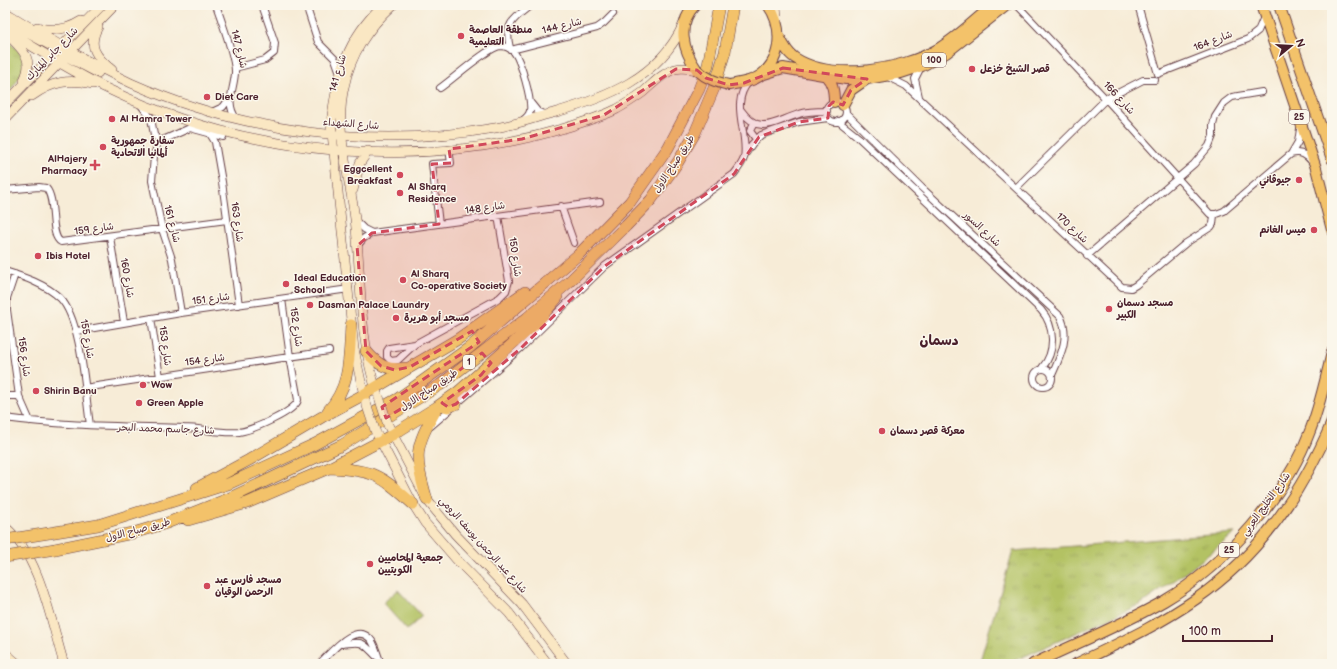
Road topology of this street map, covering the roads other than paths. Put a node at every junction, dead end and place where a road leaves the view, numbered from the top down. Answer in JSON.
{"nodes":[{"id":1,"x":101,"y":5,"type":"edge"},
{"id":2,"x":115,"y":5,"type":"edge"},
{"id":3,"x":216,"y":5,"type":"edge"},
{"id":4,"x":262,"y":5,"type":"edge"},
{"id":5,"x":306,"y":5,"type":"edge"},
{"id":6,"x":383,"y":5,"type":"edge"},
{"id":7,"x":393,"y":5,"type":"edge"},
{"id":8,"x":531,"y":5,"type":"edge"},
{"id":9,"x":719,"y":5,"type":"edge"},
{"id":10,"x":733,"y":5,"type":"edge"},
{"id":11,"x":768,"y":5,"type":"edge"},
{"id":12,"x":776,"y":5,"type":"edge"},
{"id":13,"x":993,"y":5,"type":"edge"},
{"id":14,"x":1007,"y":5,"type":"edge"},
{"id":15,"x":1017,"y":5,"type":"edge"},
{"id":16,"x":1138,"y":5,"type":"edge"},
{"id":17,"x":1279,"y":5,"type":"edge"},
{"id":18,"x":693,"y":6,"type":"edge"},
{"id":19,"x":1263,"y":10,"type":"edge"},
{"id":20,"x":5,"y":12,"type":"edge"},
{"id":21,"x":107,"y":14,"type":"junction"},
{"id":22,"x":612,"y":14,"type":"dead end"},
{"id":23,"x":16,"y":18,"type":"junction"},
{"id":24,"x":5,"y":22,"type":"edge"},
{"id":25,"x":684,"y":23,"type":"junction"},
{"id":26,"x":777,"y":23,"type":"junction"},
{"id":27,"x":5,"y":31,"type":"edge"},
{"id":28,"x":779,"y":36,"type":"junction"},
{"id":29,"x":60,"y":48,"type":"junction"},
{"id":30,"x":510,"y":49,"type":"junction"},
{"id":31,"x":348,"y":50,"type":"junction"},
{"id":32,"x":66,"y":56,"type":"junction"},
{"id":33,"x":333,"y":56,"type":"junction"},
{"id":34,"x":51,"y":57,"type":"junction"},
{"id":35,"x":922,"y":66,"type":"junction"},
{"id":36,"x":235,"y":68,"type":"junction"},
{"id":37,"x":697,"y":70,"type":"junction"},
{"id":38,"x":340,"y":74,"type":"junction"},
{"id":39,"x":761,"y":75,"type":"junction"},
{"id":40,"x":825,"y":75,"type":"junction"},
{"id":41,"x":887,"y":76,"type":"junction"},
{"id":42,"x":1156,"y":77,"type":"junction"},
{"id":43,"x":867,"y":79,"type":"junction"},
{"id":44,"x":751,"y":80,"type":"junction"},
{"id":45,"x":129,"y":82,"type":"junction"},
{"id":46,"x":106,"y":88,"type":"junction"},
{"id":47,"x":440,"y":88,"type":"dead end"},
{"id":48,"x":18,"y":90,"type":"junction"},
{"id":49,"x":1262,"y":92,"type":"dead end"},
{"id":50,"x":230,"y":98,"type":"junction"},
{"id":51,"x":920,"y":99,"type":"junction"},
{"id":52,"x":1106,"y":99,"type":"junction"},
{"id":53,"x":139,"y":102,"type":"junction"},
{"id":54,"x":530,"y":102,"type":"junction"},
{"id":55,"x":5,"y":104,"type":"edge"},
{"id":56,"x":841,"y":107,"type":"junction"},
{"id":57,"x":740,"y":108,"type":"junction"},
{"id":58,"x":212,"y":112,"type":"junction"},
{"id":59,"x":547,"y":114,"type":"junction"},
{"id":60,"x":828,"y":114,"type":"junction"},
{"id":61,"x":8,"y":116,"type":"edge"},
{"id":62,"x":236,"y":118,"type":"junction"},
{"id":63,"x":1300,"y":120,"type":"junction"},
{"id":64,"x":838,"y":121,"type":"junction"},
{"id":65,"x":754,"y":123,"type":"junction"},
{"id":66,"x":515,"y":124,"type":"junction"},
{"id":67,"x":268,"y":125,"type":"junction"},
{"id":68,"x":210,"y":134,"type":"junction"},
{"id":69,"x":233,"y":134,"type":"junction"},
{"id":70,"x":331,"y":134,"type":"junction"},
{"id":71,"x":342,"y":136,"type":"junction"},
{"id":72,"x":223,"y":137,"type":"junction"},
{"id":73,"x":756,"y":139,"type":"junction"},
{"id":74,"x":159,"y":140,"type":"junction"},
{"id":75,"x":263,"y":140,"type":"junction"},
{"id":76,"x":215,"y":142,"type":"junction"},
{"id":77,"x":332,"y":149,"type":"junction"},
{"id":78,"x":449,"y":149,"type":"junction"},
{"id":79,"x":344,"y":150,"type":"junction"},
{"id":80,"x":368,"y":151,"type":"junction"},
{"id":81,"x":1291,"y":154,"type":"junction"},
{"id":82,"x":744,"y":156,"type":"junction"},
{"id":83,"x":1332,"y":159,"type":"edge"},
{"id":84,"x":1316,"y":168,"type":"junction"},
{"id":85,"x":1177,"y":177,"type":"junction"},
{"id":86,"x":1016,"y":188,"type":"junction"},
{"id":87,"x":5,"y":190,"type":"edge"},
{"id":88,"x":352,"y":197,"type":"junction"},
{"id":89,"x":600,"y":202,"type":"dead end"},
{"id":90,"x":561,"y":206,"type":"junction"},
{"id":91,"x":1214,"y":215,"type":"junction"},
{"id":92,"x":498,"y":216,"type":"junction"},
{"id":93,"x":355,"y":219,"type":"junction"},
{"id":94,"x":227,"y":220,"type":"junction"},
{"id":95,"x":439,"y":224,"type":"junction"},
{"id":96,"x":162,"y":229,"type":"junction"},
{"id":97,"x":1332,"y":230,"type":"edge"},
{"id":98,"x":372,"y":233,"type":"junction"},
{"id":99,"x":110,"y":237,"type":"junction"},
{"id":100,"x":574,"y":243,"type":"dead end"},
{"id":101,"x":357,"y":246,"type":"junction"},
{"id":102,"x":578,"y":255,"type":"junction"},
{"id":103,"x":1088,"y":256,"type":"junction"},
{"id":104,"x":5,"y":271,"type":"edge"},
{"id":105,"x":15,"y":274,"type":"junction"},
{"id":106,"x":569,"y":282,"type":"junction"},
{"id":107,"x":349,"y":289,"type":"junction"},
{"id":108,"x":282,"y":299,"type":"junction"},
{"id":109,"x":239,"y":305,"type":"junction"},
{"id":110,"x":181,"y":313,"type":"junction"},
{"id":111,"x":151,"y":318,"type":"junction"},
{"id":112,"x":124,"y":322,"type":"junction"},
{"id":113,"x":351,"y":325,"type":"junction"},
{"id":114,"x":77,"y":331,"type":"junction"},
{"id":115,"x":415,"y":344,"type":"dead end"},
{"id":116,"x":329,"y":351,"type":"dead end"},
{"id":117,"x":366,"y":351,"type":"junction"},
{"id":118,"x":1332,"y":352,"type":"edge"},
{"id":119,"x":290,"y":357,"type":"junction"},
{"id":120,"x":410,"y":367,"type":"junction"},
{"id":121,"x":1042,"y":368,"type":"junction"},
{"id":122,"x":1052,"y":375,"type":"junction"},
{"id":123,"x":160,"y":376,"type":"junction"},
{"id":124,"x":84,"y":388,"type":"junction"},
{"id":125,"x":377,"y":393,"type":"junction"},
{"id":126,"x":5,"y":396,"type":"edge"},
{"id":127,"x":19,"y":396,"type":"junction"},
{"id":128,"x":365,"y":399,"type":"junction"},
{"id":129,"x":456,"y":404,"type":"junction"},
{"id":130,"x":439,"y":406,"type":"junction"},
{"id":131,"x":322,"y":417,"type":"junction"},
{"id":132,"x":5,"y":418,"type":"edge"},
{"id":133,"x":30,"y":421,"type":"junction"},
{"id":134,"x":1332,"y":422,"type":"edge"},
{"id":135,"x":90,"y":426,"type":"junction"},
{"id":136,"x":390,"y":430,"type":"junction"},
{"id":137,"x":422,"y":434,"type":"junction"},
{"id":138,"x":378,"y":437,"type":"junction"},
{"id":139,"x":329,"y":468,"type":"junction"},
{"id":140,"x":174,"y":500,"type":"junction"},
{"id":141,"x":427,"y":500,"type":"junction"},
{"id":142,"x":412,"y":504,"type":"junction"},
{"id":143,"x":167,"y":523,"type":"junction"},
{"id":144,"x":5,"y":527,"type":"edge"},
{"id":145,"x":5,"y":540,"type":"edge"},
{"id":146,"x":5,"y":558,"type":"edge"},
{"id":147,"x":1098,"y":634,"type":"junction"},
{"id":148,"x":1106,"y":650,"type":"junction"},
{"id":149,"x":5,"y":653,"type":"edge"},
{"id":150,"x":18,"y":664,"type":"edge"},
{"id":151,"x":64,"y":664,"type":"edge"},
{"id":152,"x":319,"y":664,"type":"edge"},
{"id":153,"x":381,"y":664,"type":"edge"},
{"id":154,"x":548,"y":664,"type":"edge"},
{"id":155,"x":567,"y":664,"type":"edge"},
{"id":156,"x":1033,"y":664,"type":"edge"},
{"id":157,"x":1076,"y":664,"type":"edge"}],
"edges":[{"from":1,"to":23,"type":"main road"},
{"from":1,"to":29,"type":"main road","name":"شارع جابر المبارك"},
{"from":2,"to":21,"type":"main road","name":"شارع جابر المبارك"},
{"from":3,"to":36,"type":"street","name":"شارع 147"},
{"from":4,"to":36,"type":"street"},
{"from":5,"to":33,"type":"street"},
{"from":6,"to":31,"type":"main road","name":"شارع 141"},
{"from":7,"to":71,"type":"main road","name":"شارع 141"},
{"from":8,"to":30,"type":"street"},
{"from":9,"to":102,"type":"highway","name":"طريق صباح الاول","number":"1"},
{"from":10,"to":106,"type":"highway","name":"طريق صباح الاول","number":"1"},
{"from":11,"to":26,"type":"main road","number":"100"},
{"from":12,"to":26,"type":"main road"},
{"from":13,"to":28,"type":"main road","number":"100"},
{"from":14,"to":35,"type":"main road","number":"100"},
{"from":15,"to":52,"type":"street","name":"شارع 166"},
{"from":16,"to":42,"type":"street"},
{"from":17,"to":83,"type":"main road","number":"25"},
{"from":18,"to":25,"type":"main road","number":"100"},
{"from":19,"to":42,"type":"street","name":"شارع 164"},
{"from":19,"to":63,"type":"main road","number":"25"},
{"from":20,"to":23,"type":"main road"},
{"from":21,"to":32,"type":"main road","name":"شارع جابر المبارك"},
{"from":21,"to":45,"type":"main road"},
{"from":22,"to":30,"type":"street","name":"شارع 144"},
{"from":23,"to":29,"type":"main road"},
{"from":24,"to":29,"type":"main road"},
{"from":25,"to":37,"type":"main road","number":"100"},
{"from":25,"to":59,"type":"main road","name":"شارع الشهداء"},
{"from":26,"to":28,"type":"main road","number":"100"},
{"from":27,"to":34,"type":"main road"},
{"from":27,"to":48,"type":"main road"},
{"from":28,"to":39,"type":"main road","number":"100"},
{"from":29,"to":32,"type":"main road"},
{"from":29,"to":34,"type":"main road","name":"شارع جابر المبارك"},
{"from":30,"to":47,"type":"street","name":"شارع 144"},
{"from":30,"to":54,"type":"street"},
{"from":31,"to":33,"type":"street"},
{"from":31,"to":38,"type":"main road","name":"شارع 141"},
{"from":32,"to":34,"type":"main road"},
{"from":32,"to":45,"type":"main road","name":"شارع الشهداء"},
{"from":32,"to":46,"type":"main road"},
{"from":32,"to":61,"type":"main road","name":"شارع جابر المبارك"},
{"from":33,"to":38,"type":"street"},
{"from":34,"to":48,"type":"main road","name":"شارع جابر المبارك"},
{"from":35,"to":41,"type":"main road","number":"100"},
{"from":35,"to":51,"type":"street"},
{"from":36,"to":50,"type":"street","name":"شارع 147"},
{"from":37,"to":44,"type":"main road","number":"100","bridge":true},
{"from":37,"to":78,"type":"main road"},
{"from":38,"to":70,"type":"main road","name":"شارع 141"},
{"from":39,"to":40,"type":"main road","number":"100"},
{"from":39,"to":44,"type":"main road","number":"100"},
{"from":40,"to":43,"type":"main road","number":"100"},
{"from":40,"to":56,"type":"main road"},
{"from":41,"to":43,"type":"main road","number":"100"},
{"from":41,"to":51,"type":"street","name":"شارع 170"},
{"from":42,"to":52,"type":"street","name":"شارع 164"},
{"from":43,"to":56,"type":"main road"},
{"from":44,"to":57,"type":"street"},
{"from":45,"to":58,"type":"main road","name":"شارع الشهداء"},
{"from":46,"to":53,"type":"main road"},
{"from":46,"to":61,"type":"main road"},
{"from":48,"to":55,"type":"main road","name":"شارع جابر المبارك"},
{"from":49,"to":85,"type":"street"},
{"from":50,"to":58,"type":"street"},
{"from":50,"to":62,"type":"street","name":"شارع 147"},
{"from":51,"to":86,"type":"street","name":"شارع 170"},
{"from":52,"to":85,"type":"street","name":"شارع 166"},
{"from":52,"to":86,"type":"street"},
{"from":53,"to":69,"type":"main road"},
{"from":53,"to":74,"type":"street"},
{"from":54,"to":59,"type":"street"},
{"from":54,"to":66,"type":"street"},
{"from":56,"to":60,"type":"street"},
{"from":56,"to":64,"type":"street"},
{"from":56,"to":122,"type":"street","name":"شارع السور"},
{"from":57,"to":65,"type":"street"},
{"from":57,"to":82,"type":"street"},
{"from":58,"to":62,"type":"main road","name":"شارع الشهداء"},
{"from":59,"to":66,"type":"main road","name":"شارع الشهداء"},
{"from":60,"to":64,"type":"street"},
{"from":60,"to":65,"type":"street"},
{"from":60,"to":73,"type":"street"},
{"from":62,"to":67,"type":"main road","name":"شارع الشهداء"},
{"from":63,"to":81,"type":"street","name":"شارع 170"},
{"from":63,"to":84,"type":"main road","number":"25"},
{"from":64,"to":121,"type":"street","name":"شارع السور"},
{"from":65,"to":73,"type":"street"},
{"from":66,"to":71,"type":"main road","name":"شارع الشهداء"},
{"from":67,"to":70,"type":"main road","name":"شارع الشهداء"},
{"from":67,"to":75,"type":"main road"},
{"from":68,"to":72,"type":"street"},
{"from":68,"to":74,"type":"street"},
{"from":68,"to":76,"type":"street","name":"شارع 163"},
{"from":69,"to":72,"type":"street"},
{"from":69,"to":75,"type":"main road"},
{"from":70,"to":71,"type":"main road","name":"شارع الشهداء"},
{"from":70,"to":77,"type":"main road"},
{"from":71,"to":79,"type":"main road"},
{"from":72,"to":76,"type":"street"},
{"from":73,"to":82,"type":"street"},
{"from":74,"to":96,"type":"street","name":"شارع 161"},
{"from":75,"to":77,"type":"main road"},
{"from":76,"to":94,"type":"street","name":"شارع 163"},
{"from":77,"to":79,"type":"main road"},
{"from":77,"to":107,"type":"main road"},
{"from":78,"to":80,"type":"main road"},
{"from":78,"to":95,"type":"street"},
{"from":79,"to":80,"type":"main road"},
{"from":79,"to":88,"type":"main road"},
{"from":80,"to":88,"type":"main road"},
{"from":81,"to":84,"type":"street"},
{"from":81,"to":91,"type":"street","name":"شارع 170"},
{"from":82,"to":129,"type":"street"},
{"from":84,"to":97,"type":"main road","number":"25"},
{"from":85,"to":91,"type":"street","name":"شارع 166"},
{"from":85,"to":103,"type":"street"},
{"from":86,"to":103,"type":"street","name":"شارع 170"},
{"from":87,"to":99,"type":"street","name":"شارع 159"},
{"from":88,"to":93,"type":"main road"},
{"from":89,"to":90,"type":"street","name":"شارع 148"},
{"from":90,"to":92,"type":"street","name":"شارع 148"},
{"from":90,"to":100,"type":"street"},
{"from":91,"to":103,"type":"street","name":"شارع 170"},
{"from":92,"to":95,"type":"street","name":"شارع 148"},
{"from":92,"to":115,"type":"street","name":"شارع 150"},
{"from":93,"to":98,"type":"street"},
{"from":93,"to":101,"type":"main road"},
{"from":94,"to":96,"type":"street","name":"شارع 159"},
{"from":94,"to":109,"type":"street","name":"شارع 163"},
{"from":95,"to":98,"type":"street","name":"شارع 148"},
{"from":96,"to":99,"type":"street","name":"شارع 159"},
{"from":96,"to":110,"type":"street","name":"شارع 161"},
{"from":98,"to":101,"type":"street"},
{"from":99,"to":112,"type":"street","name":"شارع 160"},
{"from":101,"to":117,"type":"main road"},
{"from":102,"to":120,"type":"highway"},
{"from":102,"to":140,"type":"highway","name":"طريق صباح الاول","number":"1"},
{"from":104,"to":105,"type":"street","name":"شارع 155"},
{"from":105,"to":114,"type":"street","name":"شارع 155"},
{"from":105,"to":127,"type":"street","name":"شارع 156"},
{"from":106,"to":130,"type":"highway"},
{"from":106,"to":143,"type":"highway","name":"طريق صباح الاول","number":"1"},
{"from":107,"to":108,"type":"street","name":"شارع 151"},
{"from":107,"to":113,"type":"main road"},
{"from":108,"to":109,"type":"street","name":"شارع 151"},
{"from":108,"to":119,"type":"street","name":"شارع 152"},
{"from":109,"to":110,"type":"street","name":"شارع 151"},
{"from":110,"to":111,"type":"street","name":"شارع 151"},
{"from":111,"to":112,"type":"street","name":"شارع 151"},
{"from":111,"to":123,"type":"street","name":"شارع 153"},
{"from":112,"to":114,"type":"street","name":"شارع 151"},
{"from":113,"to":128,"type":"main road"},
{"from":113,"to":131,"type":"highway"},
{"from":114,"to":124,"type":"street","name":"شارع 155"},
{"from":116,"to":119,"type":"street","name":"شارع 154"},
{"from":117,"to":120,"type":"highway"},
{"from":117,"to":125,"type":"main road"},
{"from":118,"to":147,"type":"main road","name":"شارع الخليج العربي","number":"25"},
{"from":119,"to":123,"type":"street","name":"شارع 154"},
{"from":119,"to":135,"type":"street","name":"شارع جاسم محمد البحر"},
{"from":120,"to":125,"type":"highway"},
{"from":121,"to":122,"type":"street"},
{"from":121,"to":122,"type":"street"},
{"from":123,"to":124,"type":"street","name":"شارع 154"},
{"from":124,"to":135,"type":"street","name":"شارع 155"},
{"from":125,"to":128,"type":"highway"},
{"from":125,"to":136,"type":"main road","bridge":true},
{"from":126,"to":127,"type":"street"},
{"from":127,"to":133,"type":"street","name":"شارع 156"},
{"from":128,"to":131,"type":"highway"},
{"from":128,"to":138,"type":"main road","bridge":true},
{"from":129,"to":130,"type":"highway"},
{"from":129,"to":137,"type":"street"},
{"from":130,"to":136,"type":"highway"},
{"from":130,"to":137,"type":"highway"},
{"from":131,"to":140,"type":"highway"},
{"from":132,"to":133,"type":"street","name":"شارع جاسم محمد البحر"},
{"from":133,"to":135,"type":"street","name":"شارع جاسم محمد البحر"},
{"from":134,"to":148,"type":"main road","name":"شارع الخليج العربي","number":"25"},
{"from":136,"to":138,"type":"highway"},
{"from":136,"to":141,"type":"main road","name":"شارع عبد الرحمن يوسف الرومي"},
{"from":137,"to":141,"type":"highway"},
{"from":138,"to":139,"type":"highway"},
{"from":138,"to":142,"type":"main road"},
{"from":139,"to":142,"type":"highway"},
{"from":139,"to":143,"type":"highway"},
{"from":140,"to":145,"type":"highway","name":"طريق صباح الاول","number":"1","bridge":true},
{"from":141,"to":155,"type":"main road","name":"شارع عبد الرحمن يوسف الرومي"},
{"from":142,"to":154,"type":"main road"},
{"from":143,"to":146,"type":"highway","name":"طريق صباح الاول","number":"1","bridge":true},
{"from":144,"to":151,"type":"main road"},
{"from":147,"to":148,"type":"main road"},
{"from":147,"to":156,"type":"main road","name":"شارع الخليج العربي","number":"25"},
{"from":148,"to":157,"type":"main road","name":"شارع الخليج العربي","number":"25"},
{"from":149,"to":150,"type":"main road"},
{"from":152,"to":153,"type":"street"}]}
